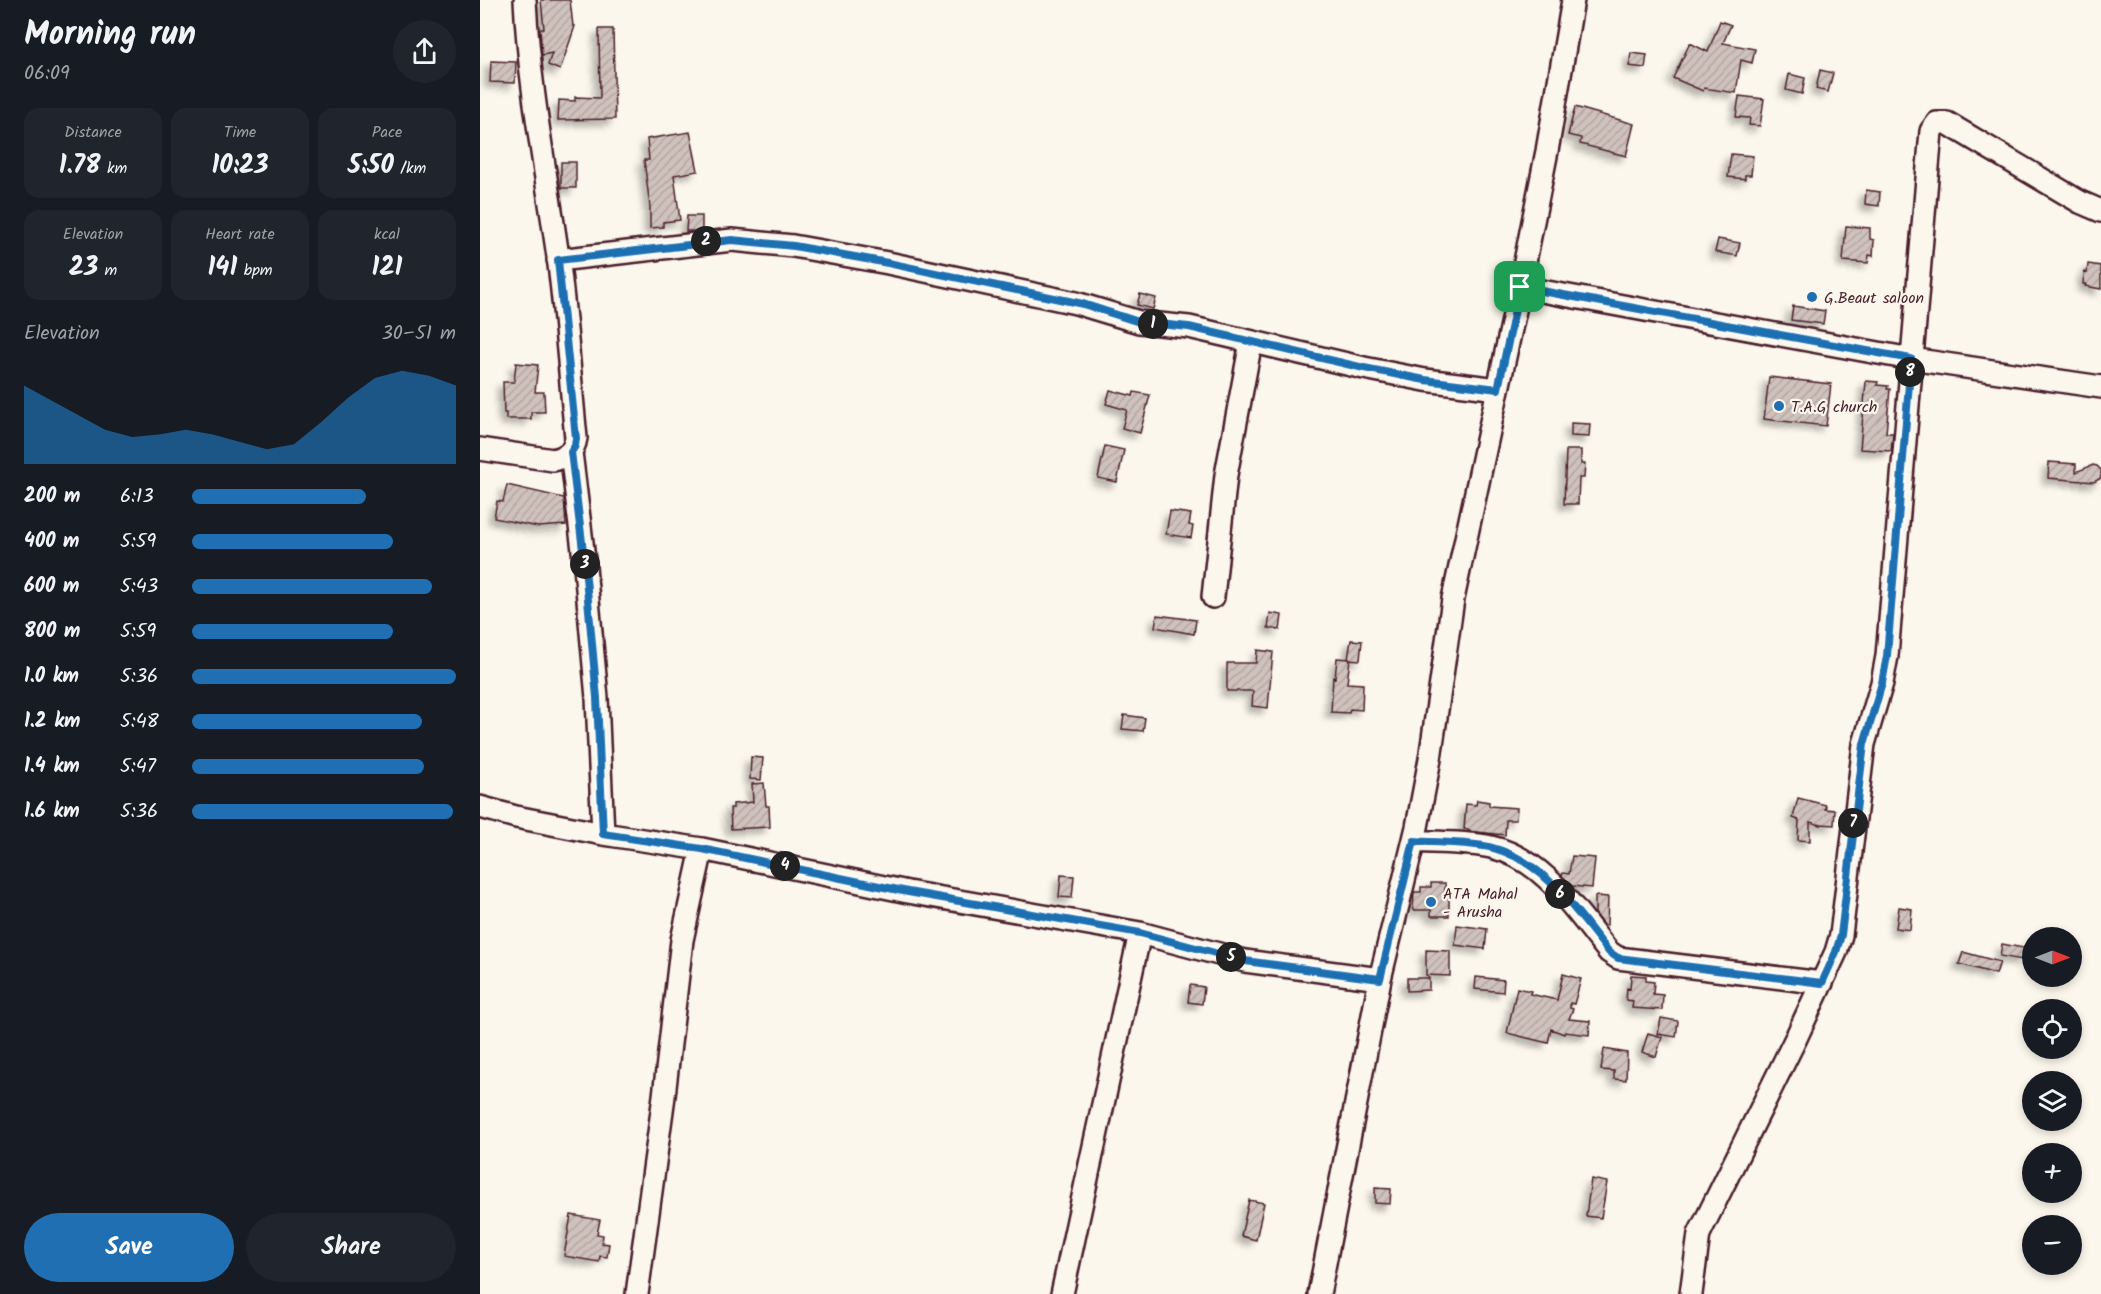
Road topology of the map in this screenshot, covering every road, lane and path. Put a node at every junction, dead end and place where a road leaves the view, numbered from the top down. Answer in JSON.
{"nodes":[{"id":1,"x":525,"y":0,"type":"edge"},
{"id":2,"x":1573,"y":0,"type":"edge"},
{"id":3,"x":2101,"y":211,"type":"edge"},
{"id":4,"x":558,"y":260,"type":"junction"},
{"id":5,"x":1520,"y":287,"type":"junction"},
{"id":6,"x":1251,"y":342,"type":"junction"},
{"id":7,"x":1911,"y":359,"type":"junction"},
{"id":8,"x":2101,"y":387,"type":"edge"},
{"id":9,"x":1498,"y":389,"type":"junction"},
{"id":10,"x":480,"y":448,"type":"edge"},
{"id":11,"x":571,"y":452,"type":"junction"},
{"id":12,"x":1213,"y":597,"type":"dead end"},
{"id":13,"x":480,"y":807,"type":"edge"},
{"id":14,"x":603,"y":834,"type":"junction"},
{"id":15,"x":1414,"y":841,"type":"junction"},
{"id":16,"x":702,"y":849,"type":"junction"},
{"id":17,"x":1140,"y":933,"type":"junction"},
{"id":18,"x":1380,"y":979,"type":"junction"},
{"id":19,"x":1822,"y":983,"type":"junction"},
{"id":20,"x":637,"y":1294,"type":"edge"},
{"id":21,"x":1062,"y":1294,"type":"edge"},
{"id":22,"x":1319,"y":1294,"type":"edge"},
{"id":23,"x":1691,"y":1294,"type":"edge"}],
"edges":[{"from":1,"to":4,"type":"street"},
{"from":2,"to":5,"type":"street"},
{"from":3,"to":7,"type":"street"},
{"from":4,"to":6,"type":"street"},
{"from":4,"to":11,"type":"street"},
{"from":5,"to":7,"type":"street"},
{"from":5,"to":9,"type":"street"},
{"from":6,"to":9,"type":"street"},
{"from":6,"to":12,"type":"street"},
{"from":7,"to":8,"type":"street"},
{"from":7,"to":19,"type":"street"},
{"from":9,"to":15,"type":"street"},
{"from":10,"to":11,"type":"street"},
{"from":11,"to":14,"type":"street"},
{"from":13,"to":14,"type":"street"},
{"from":14,"to":16,"type":"street"},
{"from":15,"to":18,"type":"street"},
{"from":15,"to":19,"type":"street"},
{"from":16,"to":17,"type":"street"},
{"from":16,"to":20,"type":"street"},
{"from":17,"to":18,"type":"street"},
{"from":17,"to":21,"type":"street"},
{"from":18,"to":22,"type":"street"},
{"from":19,"to":23,"type":"street"}]}
